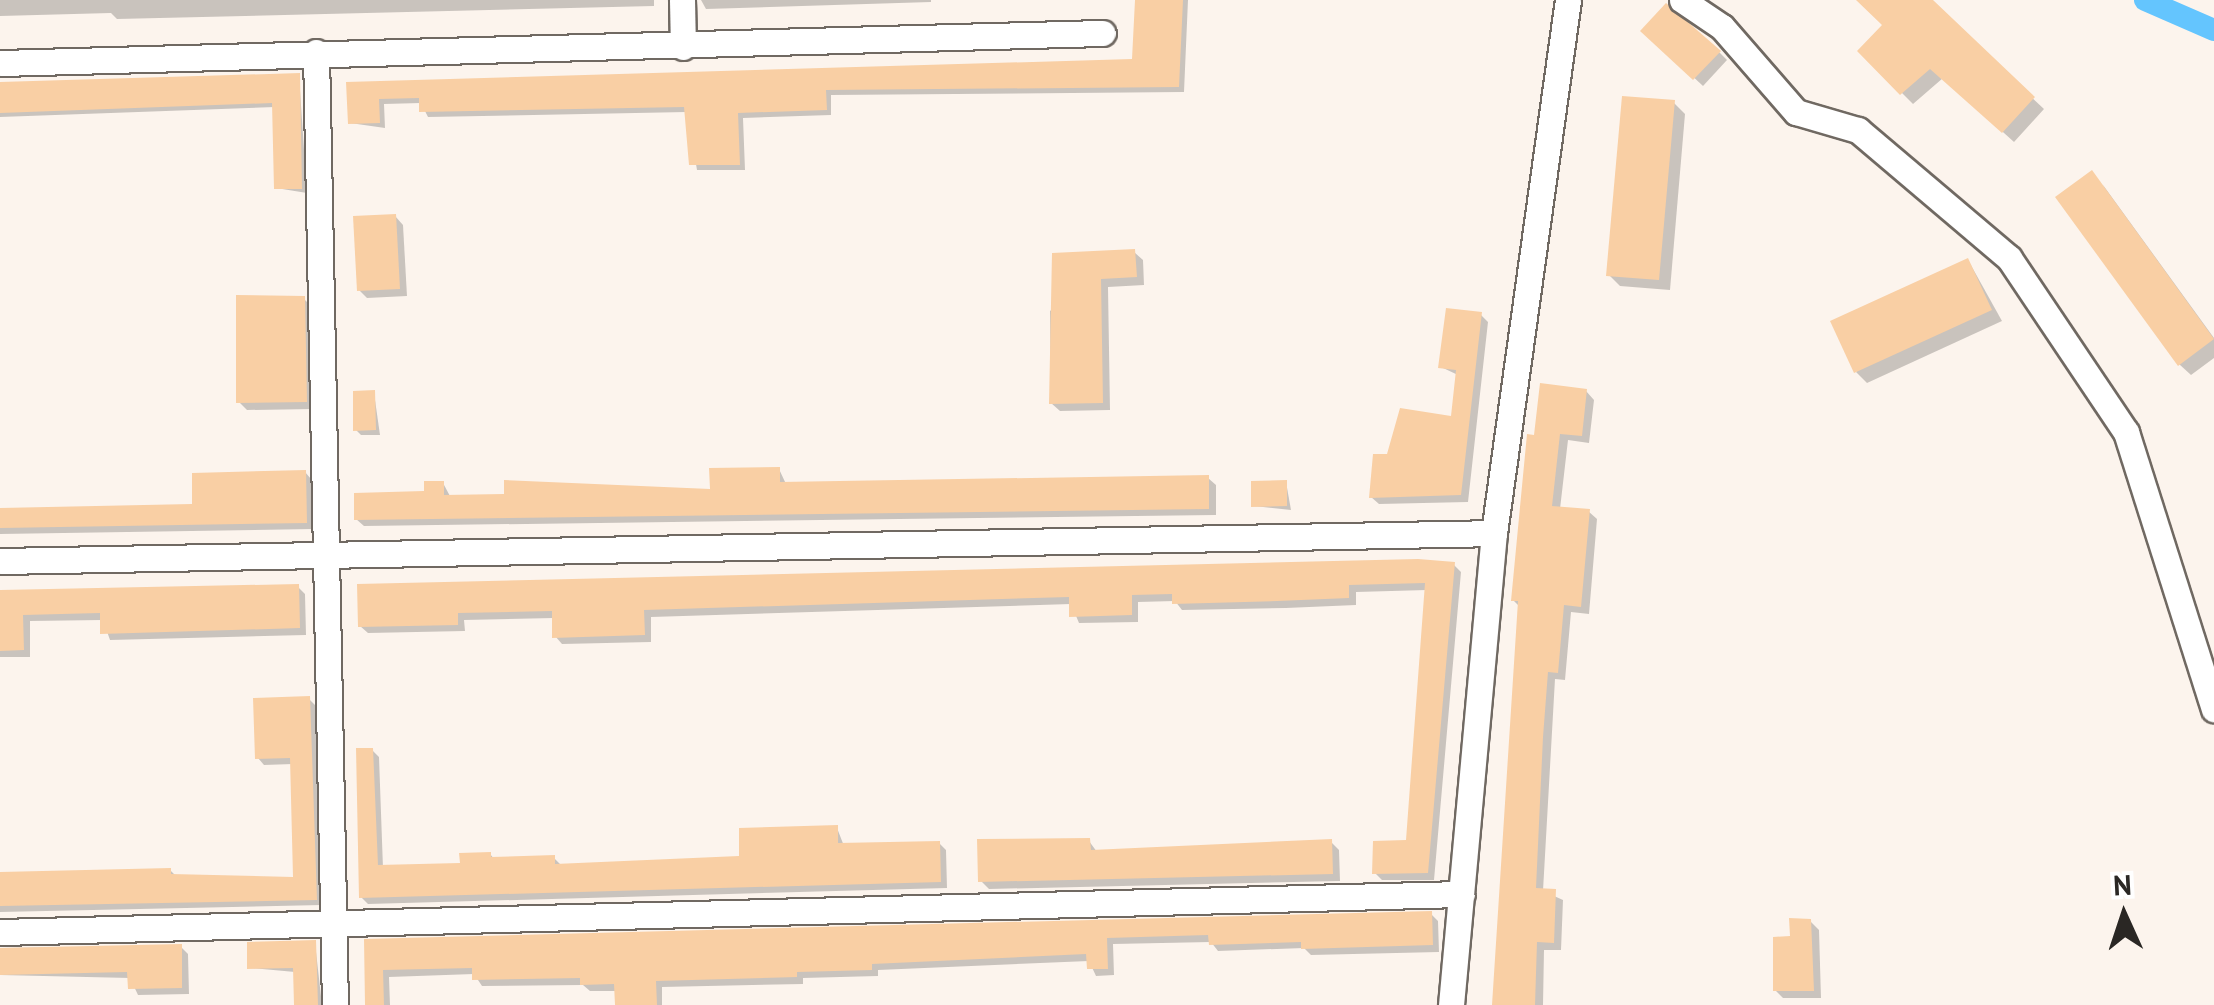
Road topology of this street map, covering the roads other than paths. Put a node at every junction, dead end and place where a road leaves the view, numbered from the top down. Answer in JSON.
{"nodes":[{"id":1,"x":682,"y":0,"type":"edge"},
{"id":2,"x":1568,"y":0,"type":"edge"},
{"id":3,"x":1682,"y":0,"type":"edge"},
{"id":4,"x":1103,"y":34,"type":"dead end"},
{"id":5,"x":684,"y":47,"type":"junction"},
{"id":6,"x":316,"y":52,"type":"junction"},
{"id":7,"x":0,"y":62,"type":"edge"},
{"id":8,"x":1494,"y":532,"type":"junction"},
{"id":9,"x":326,"y":554,"type":"junction"},
{"id":10,"x":0,"y":562,"type":"edge"},
{"id":11,"x":2214,"y":709,"type":"edge"},
{"id":12,"x":1462,"y":894,"type":"junction"},
{"id":13,"x":334,"y":926,"type":"junction"},
{"id":14,"x":0,"y":932,"type":"edge"},
{"id":15,"x":336,"y":1005,"type":"edge"},
{"id":16,"x":1451,"y":1005,"type":"edge"}],
"edges":[{"from":1,"to":5,"type":"street"},
{"from":2,"to":8,"type":"street"},
{"from":3,"to":11,"type":"street"},
{"from":4,"to":5,"type":"street"},
{"from":5,"to":6,"type":"street"},
{"from":6,"to":7,"type":"street"},
{"from":6,"to":9,"type":"street"},
{"from":8,"to":9,"type":"street"},
{"from":8,"to":12,"type":"street"},
{"from":9,"to":10,"type":"street"},
{"from":9,"to":13,"type":"street"},
{"from":12,"to":13,"type":"street"},
{"from":12,"to":16,"type":"street"},
{"from":13,"to":14,"type":"street"},
{"from":13,"to":15,"type":"street"}]}
